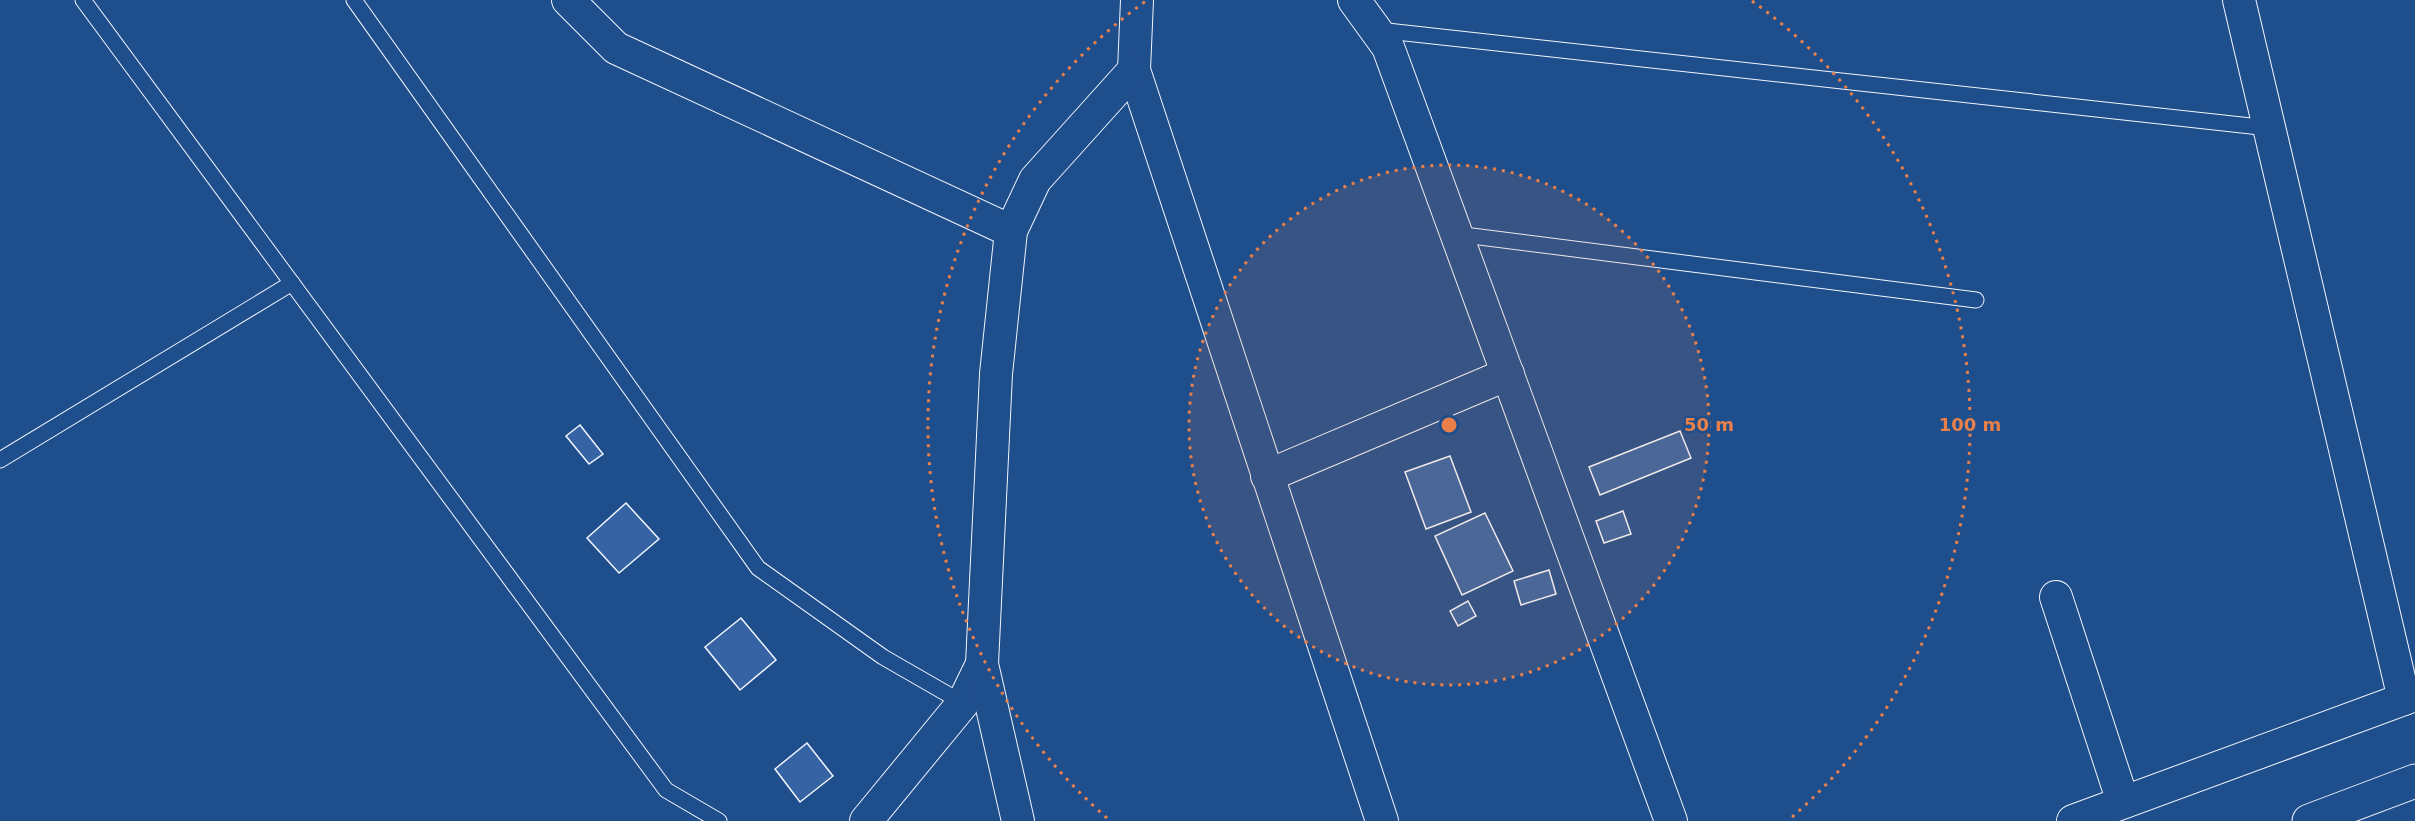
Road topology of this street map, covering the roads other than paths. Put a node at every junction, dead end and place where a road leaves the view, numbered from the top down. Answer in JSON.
{"nodes":[{"id":1,"x":83,"y":0,"type":"edge"},
{"id":2,"x":354,"y":0,"type":"edge"},
{"id":3,"x":568,"y":0,"type":"edge"},
{"id":4,"x":1137,"y":0,"type":"edge"},
{"id":5,"x":1354,"y":0,"type":"edge"},
{"id":6,"x":2239,"y":0,"type":"edge"},
{"id":7,"x":1376,"y":30,"type":"junction"},
{"id":8,"x":1134,"y":70,"type":"junction"},
{"id":9,"x":2269,"y":128,"type":"junction"},
{"id":10,"x":1011,"y":231,"type":"junction"},
{"id":11,"x":1456,"y":234,"type":"junction"},
{"id":12,"x":292,"y":283,"type":"junction"},
{"id":13,"x":1976,"y":300,"type":"dead end"},
{"id":14,"x":1508,"y":374,"type":"junction"},
{"id":15,"x":0,"y":460,"type":"edge"},
{"id":16,"x":1268,"y":476,"type":"junction"},
{"id":17,"x":2056,"y":597,"type":"dead end"},
{"id":18,"x":982,"y":663,"type":"junction"},
{"id":19,"x":2410,"y":697,"type":"edge"},
{"id":20,"x":963,"y":704,"type":"junction"},
{"id":21,"x":2415,"y":781,"type":"edge"},
{"id":22,"x":2123,"y":802,"type":"junction"},
{"id":23,"x":719,"y":821,"type":"edge"},
{"id":24,"x":866,"y":821,"type":"edge"},
{"id":25,"x":1018,"y":821,"type":"edge"},
{"id":26,"x":1382,"y":821,"type":"edge"},
{"id":27,"x":1671,"y":821,"type":"edge"},
{"id":28,"x":2073,"y":821,"type":"edge"},
{"id":29,"x":2309,"y":821,"type":"edge"}],
"edges":[{"from":1,"to":12,"type":"lane"},
{"from":2,"to":20,"type":"lane"},
{"from":3,"to":10,"type":"street"},
{"from":4,"to":8,"type":"street"},
{"from":5,"to":7,"type":"street"},
{"from":6,"to":9,"type":"street"},
{"from":7,"to":9,"type":"lane"},
{"from":7,"to":11,"type":"street"},
{"from":8,"to":10,"type":"street"},
{"from":8,"to":16,"type":"street"},
{"from":9,"to":19,"type":"street"},
{"from":10,"to":18,"type":"street"},
{"from":11,"to":13,"type":"lane"},
{"from":11,"to":14,"type":"street"},
{"from":12,"to":15,"type":"lane"},
{"from":12,"to":23,"type":"lane"},
{"from":14,"to":16,"type":"street"},
{"from":14,"to":27,"type":"street"},
{"from":16,"to":26,"type":"street"},
{"from":17,"to":22,"type":"street"},
{"from":18,"to":20,"type":"street"},
{"from":18,"to":25,"type":"street"},
{"from":19,"to":22,"type":"street"},
{"from":20,"to":24,"type":"street"},
{"from":21,"to":29,"type":"main road"},
{"from":22,"to":28,"type":"street"}]}
